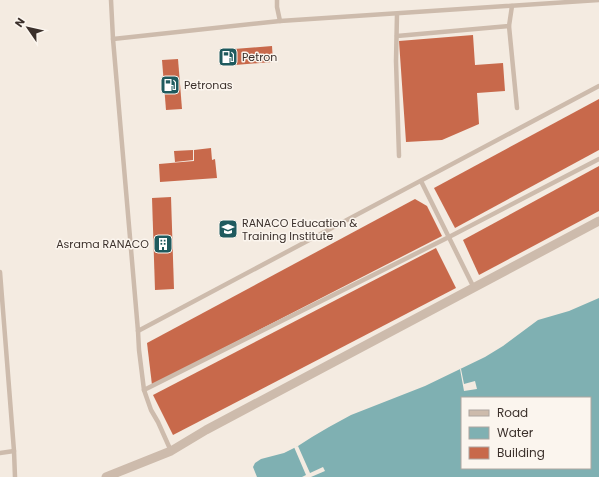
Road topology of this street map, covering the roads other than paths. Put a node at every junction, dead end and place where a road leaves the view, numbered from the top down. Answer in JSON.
{"nodes":[{"id":1,"x":111,"y":0,"type":"edge"},
{"id":2,"x":277,"y":0,"type":"edge"},
{"id":3,"x":599,"y":0,"type":"edge"},
{"id":4,"x":512,"y":6,"type":"junction"},
{"id":5,"x":397,"y":14,"type":"junction"},
{"id":6,"x":280,"y":21,"type":"junction"},
{"id":7,"x":509,"y":26,"type":"junction"},
{"id":8,"x":397,"y":36,"type":"junction"},
{"id":9,"x":113,"y":39,"type":"junction"},
{"id":10,"x":599,"y":86,"type":"edge"},
{"id":11,"x":517,"y":108,"type":"dead end"},
{"id":12,"x":400,"y":156,"type":"dead end"},
{"id":13,"x":599,"y":159,"type":"edge"},
{"id":14,"x":421,"y":181,"type":"junction"},
{"id":15,"x":599,"y":221,"type":"edge"},
{"id":16,"x":449,"y":237,"type":"junction"},
{"id":17,"x":0,"y":272,"type":"edge"},
{"id":18,"x":474,"y":288,"type":"junction"},
{"id":19,"x":138,"y":331,"type":"junction"},
{"id":20,"x":144,"y":390,"type":"junction"},
{"id":21,"x":14,"y":451,"type":"junction"},
{"id":22,"x":171,"y":451,"type":"junction"},
{"id":23,"x":0,"y":453,"type":"edge"},
{"id":24,"x":15,"y":477,"type":"edge"},
{"id":25,"x":106,"y":477,"type":"edge"}],
"edges":[{"from":1,"to":9,"type":"lane"},
{"from":2,"to":6,"type":"lane"},
{"from":3,"to":4,"type":"lane"},
{"from":4,"to":5,"type":"lane"},
{"from":4,"to":7,"type":"lane"},
{"from":5,"to":6,"type":"lane"},
{"from":5,"to":8,"type":"lane"},
{"from":6,"to":9,"type":"lane"},
{"from":7,"to":8,"type":"lane"},
{"from":7,"to":11,"type":"lane"},
{"from":8,"to":12,"type":"lane"},
{"from":9,"to":19,"type":"lane"},
{"from":10,"to":14,"type":"lane"},
{"from":13,"to":16,"type":"lane"},
{"from":14,"to":16,"type":"lane"},
{"from":14,"to":19,"type":"lane"},
{"from":15,"to":18,"type":"street"},
{"from":16,"to":18,"type":"lane"},
{"from":16,"to":20,"type":"lane"},
{"from":17,"to":21,"type":"lane"},
{"from":18,"to":22,"type":"street"},
{"from":19,"to":20,"type":"lane"},
{"from":20,"to":22,"type":"lane"},
{"from":21,"to":23,"type":"lane"},
{"from":21,"to":24,"type":"lane"},
{"from":22,"to":25,"type":"street"}]}
